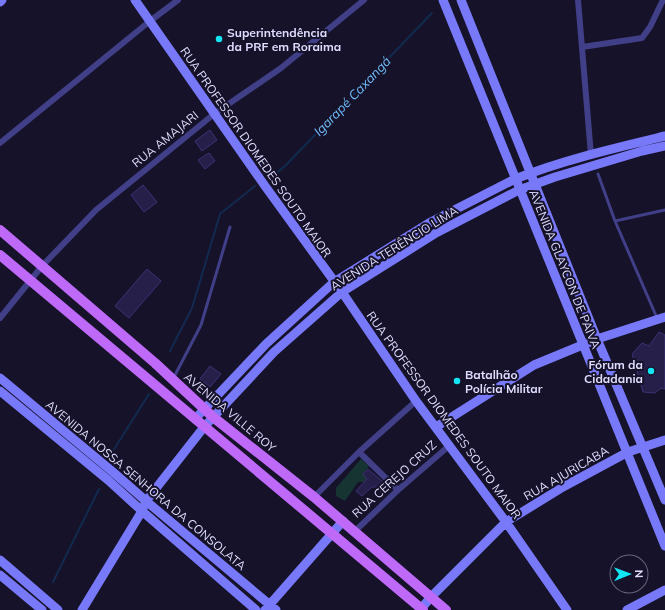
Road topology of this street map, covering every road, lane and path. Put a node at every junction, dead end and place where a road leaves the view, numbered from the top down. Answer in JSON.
{"nodes":[{"id":1,"x":135,"y":0,"type":"edge"},
{"id":2,"x":178,"y":0,"type":"edge"},
{"id":3,"x":364,"y":0,"type":"edge"},
{"id":4,"x":443,"y":0,"type":"edge"},
{"id":5,"x":578,"y":0,"type":"edge"},
{"id":6,"x":662,"y":0,"type":"edge"},
{"id":7,"x":461,"y":2,"type":"edge"},
{"id":8,"x":150,"y":21,"type":"junction"},
{"id":9,"x":582,"y":47,"type":"junction"},
{"id":10,"x":214,"y":114,"type":"junction"},
{"id":11,"x":665,"y":136,"type":"edge"},
{"id":12,"x":0,"y":143,"type":"edge"},
{"id":13,"x":641,"y":146,"type":"junction"},
{"id":14,"x":665,"y":146,"type":"edge"},
{"id":15,"x":591,"y":154,"type":"junction"},
{"id":16,"x":530,"y":174,"type":"junction"},
{"id":17,"x":598,"y":174,"type":"dead end"},
{"id":18,"x":515,"y":179,"type":"junction"},
{"id":19,"x":535,"y":184,"type":"junction"},
{"id":20,"x":520,"y":190,"type":"junction"},
{"id":21,"x":453,"y":210,"type":"junction"},
{"id":22,"x":665,"y":210,"type":"edge"},
{"id":23,"x":458,"y":221,"type":"junction"},
{"id":24,"x":615,"y":221,"type":"junction"},
{"id":25,"x":230,"y":227,"type":"dead end"},
{"id":26,"x":0,"y":230,"type":"edge"},
{"id":27,"x":0,"y":255,"type":"edge"},
{"id":28,"x":42,"y":266,"type":"junction"},
{"id":29,"x":30,"y":280,"type":"junction"},
{"id":30,"x":334,"y":282,"type":"junction"},
{"id":31,"x":342,"y":292,"type":"junction"},
{"id":32,"x":0,"y":318,"type":"edge"},
{"id":33,"x":661,"y":318,"type":"edge"},
{"id":34,"x":597,"y":339,"type":"junction"},
{"id":35,"x":583,"y":344,"type":"junction"},
{"id":36,"x":0,"y":378,"type":"edge"},
{"id":37,"x":171,"y":379,"type":"junction"},
{"id":38,"x":0,"y":392,"type":"edge"},
{"id":39,"x":416,"y":401,"type":"junction"},
{"id":40,"x":205,"y":408,"type":"junction"},
{"id":41,"x":213,"y":417,"type":"junction"},
{"id":42,"x":195,"y":419,"type":"junction"},
{"id":43,"x":204,"y":427,"type":"junction"},
{"id":44,"x":436,"y":427,"type":"junction"},
{"id":45,"x":665,"y":440,"type":"edge"},
{"id":46,"x":450,"y":446,"type":"junction"},
{"id":47,"x":642,"y":447,"type":"junction"},
{"id":48,"x":359,"y":452,"type":"junction"},
{"id":49,"x":628,"y":452,"type":"junction"},
{"id":50,"x":398,"y":490,"type":"junction"},
{"id":51,"x":314,"y":497,"type":"junction"},
{"id":52,"x":665,"y":500,"type":"edge"},
{"id":53,"x":146,"y":501,"type":"junction"},
{"id":54,"x":142,"y":511,"type":"junction"},
{"id":55,"x":343,"y":521,"type":"junction"},
{"id":56,"x":506,"y":522,"type":"junction"},
{"id":57,"x":354,"y":532,"type":"junction"},
{"id":58,"x":331,"y":534,"type":"junction"},
{"id":59,"x":665,"y":546,"type":"edge"},
{"id":60,"x":0,"y":560,"type":"edge"},
{"id":61,"x":0,"y":576,"type":"edge"},
{"id":62,"x":665,"y":590,"type":"edge"},
{"id":63,"x":431,"y":597,"type":"junction"},
{"id":64,"x":270,"y":608,"type":"edge"},
{"id":65,"x":42,"y":610,"type":"edge"},
{"id":66,"x":58,"y":610,"type":"edge"},
{"id":67,"x":82,"y":610,"type":"edge"},
{"id":68,"x":256,"y":610,"type":"edge"},
{"id":69,"x":421,"y":610,"type":"edge"},
{"id":70,"x":446,"y":610,"type":"edge"},
{"id":71,"x":566,"y":610,"type":"edge"},
{"id":72,"x":627,"y":610,"type":"edge"}],
"edges":[{"from":1,"to":8,"type":"main road","name":"RUA PROFESSOR DIOMEDES SOUTO MAIOR"},
{"from":2,"to":8,"type":"street"},
{"from":3,"to":10,"type":"street","name":"RUA AMAJARI"},
{"from":4,"to":18,"type":"main road","name":"AVENIDA GLAYCON DE PAIVA"},
{"from":5,"to":9,"type":"street"},
{"from":6,"to":9,"type":"street"},
{"from":7,"to":16,"type":"main road","name":"AVENIDA GLAYCON DE PAIVA"},
{"from":8,"to":10,"type":"main road","name":"RUA PROFESSOR DIOMEDES SOUTO MAIOR"},
{"from":8,"to":12,"type":"street"},
{"from":9,"to":15,"type":"street"},
{"from":10,"to":28,"type":"street","name":"RUA AMAJARI"},
{"from":10,"to":30,"type":"main road","name":"RUA PROFESSOR DIOMEDES SOUTO MAIOR"},
{"from":11,"to":13,"type":"main road","name":"AVENIDA TERÊNCIO LIMA"},
{"from":13,"to":14,"type":"main road","name":"AVENIDA TERÊNCIO LIMA"},
{"from":13,"to":15,"type":"main road","name":"AVENIDA TERÊNCIO LIMA"},
{"from":13,"to":19,"type":"main road","name":"AVENIDA TERÊNCIO LIMA"},
{"from":15,"to":16,"type":"main road","name":"AVENIDA TERÊNCIO LIMA"},
{"from":16,"to":18,"type":"main road","name":"AVENIDA TERÊNCIO LIMA"},
{"from":16,"to":19,"type":"main road","name":"AVENIDA GLAYCON DE PAIVA"},
{"from":17,"to":24,"type":"lane"},
{"from":18,"to":20,"type":"main road","name":"AVENIDA GLAYCON DE PAIVA"},
{"from":18,"to":21,"type":"main road","name":"AVENIDA TERÊNCIO LIMA"},
{"from":19,"to":20,"type":"main road","name":"AVENIDA TERÊNCIO LIMA"},
{"from":19,"to":34,"type":"main road","name":"AVENIDA GLAYCON DE PAIVA"},
{"from":20,"to":23,"type":"main road","name":"AVENIDA TERÊNCIO LIMA"},
{"from":20,"to":35,"type":"main road","name":"AVENIDA GLAYCON DE PAIVA"},
{"from":21,"to":23,"type":"main road"},
{"from":21,"to":30,"type":"main road","name":"AVENIDA TERÊNCIO LIMA"},
{"from":22,"to":24,"type":"lane"},
{"from":23,"to":31,"type":"main road","name":"AVENIDA TERÊNCIO LIMA"},
{"from":24,"to":33,"type":"lane"},
{"from":25,"to":37,"type":"lane"},
{"from":26,"to":28,"type":"main road","name":"AVENIDA VILLE ROY"},
{"from":27,"to":29,"type":"main road"},
{"from":28,"to":29,"type":"street","name":"RUA AMAJARI"},
{"from":28,"to":37,"type":"main road","name":"AVENIDA VILLE ROY"},
{"from":29,"to":32,"type":"street","name":"RUA AMAJARI"},
{"from":29,"to":42,"type":"main road"},
{"from":30,"to":31,"type":"main road","name":"RUA PROFESSOR DIOMEDES SOUTO MAIOR"},
{"from":30,"to":40,"type":"main road","name":"AVENIDA TERÊNCIO LIMA"},
{"from":31,"to":39,"type":"main road","name":"RUA PROFESSOR DIOMEDES SOUTO MAIOR"},
{"from":31,"to":41,"type":"main road","name":"AVENIDA TERÊNCIO LIMA"},
{"from":33,"to":34,"type":"main road","name":"RUA CEREJO CRUZ"},
{"from":34,"to":35,"type":"main road","name":"RUA CEREJO CRUZ"},
{"from":34,"to":47,"type":"main road","name":"AVENIDA GLAYCON DE PAIVA"},
{"from":35,"to":44,"type":"main road","name":"RUA CEREJO CRUZ"},
{"from":35,"to":49,"type":"main road","name":"AVENIDA GLAYCON DE PAIVA"},
{"from":36,"to":53,"type":"main road","name":"AVENIDA NOSSA SENHORA DA CONSOLATA"},
{"from":37,"to":40,"type":"main road","name":"AVENIDA VILLE ROY"},
{"from":38,"to":54,"type":"main road","name":"AVENIDA NOSSA SENHORA DA CONSOLATA"},
{"from":39,"to":44,"type":"main road","name":"RUA PROFESSOR DIOMEDES SOUTO MAIOR"},
{"from":39,"to":48,"type":"street"},
{"from":40,"to":41,"type":"main road","name":"AVENIDA VILLE ROY"},
{"from":40,"to":42,"type":"main road","name":"AVENIDA TERÊNCIO LIMA"},
{"from":41,"to":43,"type":"main road","name":"AVENIDA TERÊNCIO LIMA"},
{"from":41,"to":51,"type":"main road","name":"AVENIDA VILLE ROY"},
{"from":42,"to":43,"type":"main road"},
{"from":43,"to":53,"type":"main road","name":"AVENIDA TERÊNCIO LIMA"},
{"from":43,"to":58,"type":"main road"},
{"from":44,"to":46,"type":"main road","name":"RUA PROFESSOR DIOMEDES SOUTO MAIOR"},
{"from":45,"to":47,"type":"main road","name":"RUA AJURICABA"},
{"from":46,"to":50,"type":"street","name":"RUA CEREJO CRUZ"},
{"from":46,"to":56,"type":"main road","name":"RUA PROFESSOR DIOMEDES SOUTO MAIOR"},
{"from":47,"to":49,"type":"main road","name":"RUA AJURICABA"},
{"from":47,"to":52,"type":"main road","name":"AVENIDA GLAYCON DE PAIVA"},
{"from":48,"to":50,"type":"street"},
{"from":48,"to":51,"type":"street"},
{"from":49,"to":56,"type":"main road","name":"RUA AJURICABA"},
{"from":49,"to":59,"type":"main road","name":"AVENIDA GLAYCON DE PAIVA"},
{"from":50,"to":57,"type":"street","name":"RUA CEREJO CRUZ"},
{"from":51,"to":55,"type":"main road","name":"AVENIDA VILLE ROY"},
{"from":53,"to":54,"type":"main road","name":"AVENIDA TERÊNCIO LIMA"},
{"from":53,"to":64,"type":"main road","name":"AVENIDA NOSSA SENHORA DA CONSOLATA"},
{"from":54,"to":67,"type":"main road","name":"AVENIDA TERÊNCIO LIMA"},
{"from":54,"to":68,"type":"main road","name":"AVENIDA NOSSA SENHORA DA CONSOLATA"},
{"from":55,"to":57,"type":"main road","name":"AVENIDA VILLE ROY"},
{"from":55,"to":58,"type":"main road","name":"RUA CEREJO CRUZ"},
{"from":56,"to":63,"type":"main road","name":"RUA AJURICABA"},
{"from":56,"to":71,"type":"main road","name":"RUA PROFESSOR DIOMEDES SOUTO MAIOR"},
{"from":57,"to":63,"type":"main road","name":"AVENIDA VILLE ROY"},
{"from":58,"to":64,"type":"main road","name":"RUA CEREJO CRUZ"},
{"from":58,"to":69,"type":"main road"},
{"from":60,"to":66,"type":"main road"},
{"from":61,"to":65,"type":"main road"},
{"from":62,"to":72,"type":"main road"},
{"from":63,"to":69,"type":"main road","name":"RUA AJURICABA"},
{"from":63,"to":70,"type":"main road","name":"AVENIDA VILLE ROY"}]}
